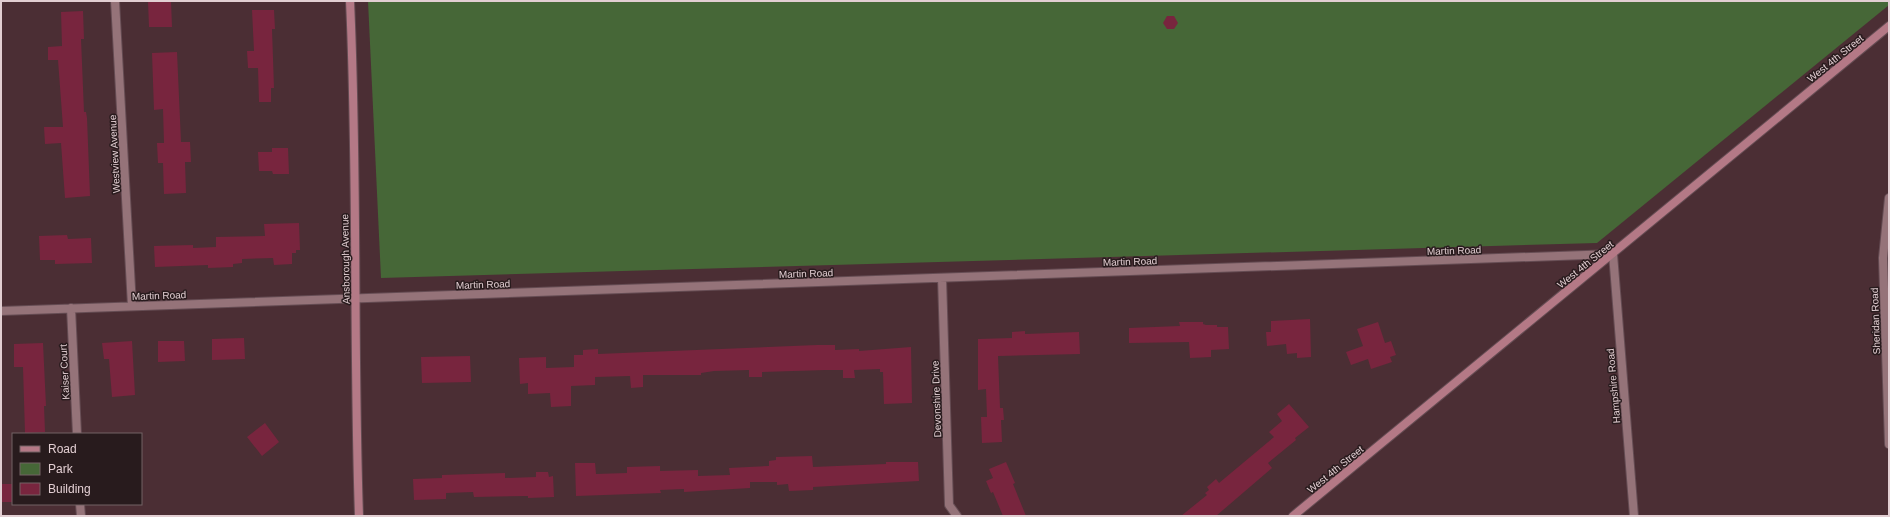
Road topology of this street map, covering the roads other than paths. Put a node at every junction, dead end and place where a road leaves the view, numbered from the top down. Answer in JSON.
{"nodes":[{"id":1,"x":115,"y":1,"type":"edge"},
{"id":2,"x":350,"y":1,"type":"edge"},
{"id":3,"x":1889,"y":26,"type":"edge"},
{"id":4,"x":1889,"y":198,"type":"edge"},
{"id":5,"x":1612,"y":254,"type":"junction"},
{"id":6,"x":942,"y":278,"type":"junction"},
{"id":7,"x":1886,"y":284,"type":"edge"},
{"id":8,"x":356,"y":299,"type":"junction"},
{"id":9,"x":132,"y":306,"type":"junction"},
{"id":10,"x":71,"y":308,"type":"junction"},
{"id":11,"x":1,"y":311,"type":"edge"},
{"id":12,"x":77,"y":433,"type":"edge"},
{"id":13,"x":1889,"y":444,"type":"edge"},
{"id":14,"x":80,"y":505,"type":"edge"},
{"id":15,"x":81,"y":516,"type":"edge"},
{"id":16,"x":359,"y":516,"type":"edge"},
{"id":17,"x":957,"y":516,"type":"edge"},
{"id":18,"x":1293,"y":516,"type":"edge"},
{"id":19,"x":1634,"y":516,"type":"edge"}],
"edges":[{"from":1,"to":9,"type":"street","name":"Westview Avenue"},
{"from":2,"to":8,"type":"main road","name":"Ansborough Avenue"},
{"from":3,"to":5,"type":"main road","name":"West 4th Street"},
{"from":4,"to":7,"type":"street","name":"Sheridan Road"},
{"from":5,"to":6,"type":"street","name":"Martin Road"},
{"from":5,"to":18,"type":"main road","name":"West 4th Street"},
{"from":5,"to":19,"type":"street","name":"Hampshire Road"},
{"from":6,"to":8,"type":"street","name":"Martin Road"},
{"from":6,"to":17,"type":"street","name":"Devonshire Drive"},
{"from":7,"to":13,"type":"street","name":"Sheridan Road"},
{"from":8,"to":9,"type":"street","name":"Martin Road"},
{"from":8,"to":16,"type":"main road","name":"Ansborough Avenue"},
{"from":9,"to":10,"type":"street","name":"Martin Road"},
{"from":10,"to":11,"type":"street","name":"Martin Road"},
{"from":10,"to":12,"type":"street","name":"Kaiser Court"},
{"from":14,"to":15,"type":"street"}]}
